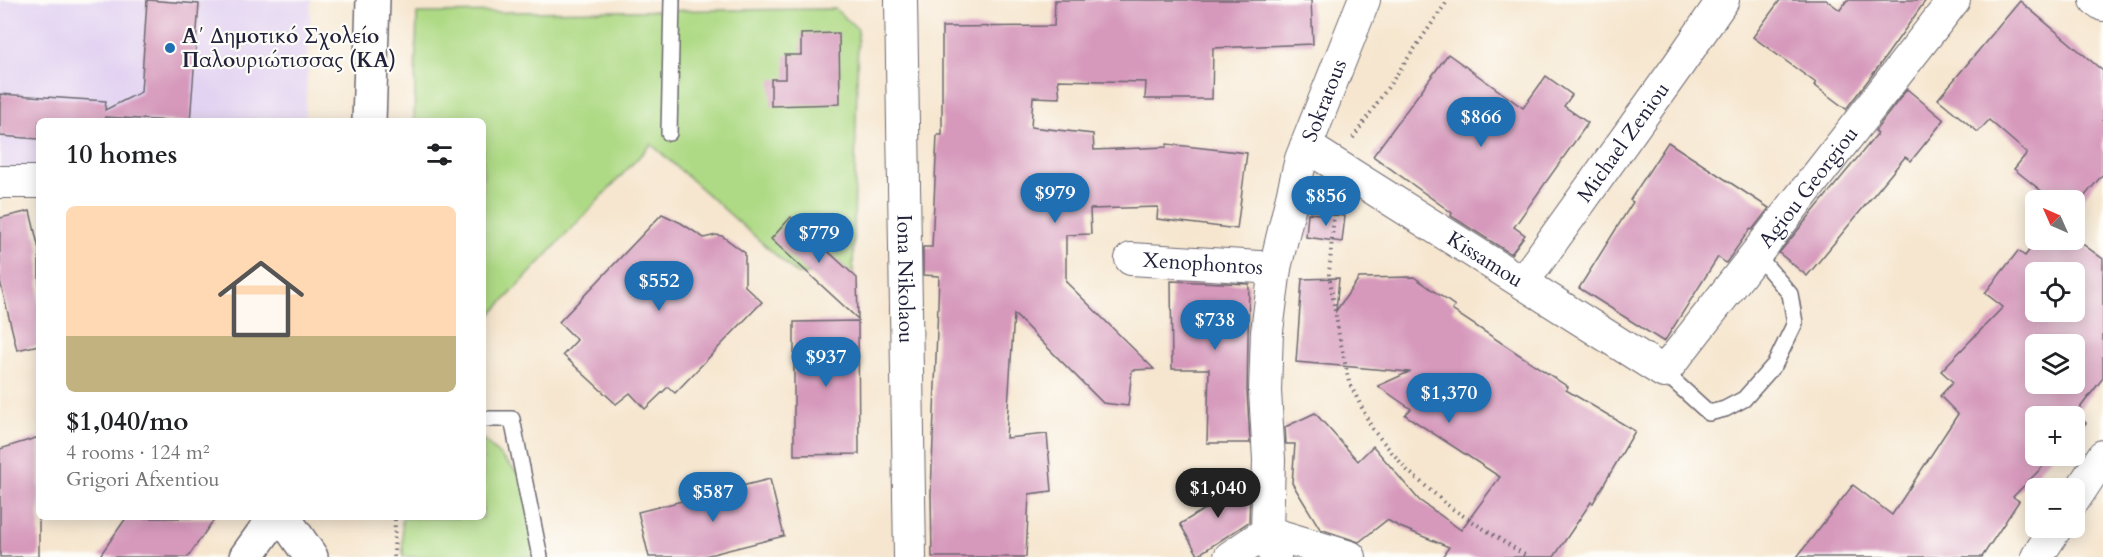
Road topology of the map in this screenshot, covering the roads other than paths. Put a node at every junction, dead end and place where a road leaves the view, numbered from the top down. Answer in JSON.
{"nodes":[{"id":1,"x":373,"y":0,"type":"edge"},
{"id":2,"x":672,"y":0,"type":"edge"},
{"id":3,"x":901,"y":0,"type":"edge"},
{"id":4,"x":1364,"y":0,"type":"edge"},
{"id":5,"x":1723,"y":0,"type":"edge"},
{"id":6,"x":1954,"y":0,"type":"edge"},
{"id":7,"x":2096,"y":0,"type":"edge"},
{"id":8,"x":2103,"y":5,"type":"edge"},
{"id":9,"x":369,"y":118,"type":"edge"},
{"id":10,"x":669,"y":134,"type":"dead end"},
{"id":11,"x":1306,"y":146,"type":"junction"},
{"id":12,"x":0,"y":182,"type":"edge"},
{"id":13,"x":36,"y":182,"type":"edge"},
{"id":14,"x":1756,"y":254,"type":"junction"},
{"id":15,"x":1131,"y":259,"type":"dead end"},
{"id":16,"x":1275,"y":268,"type":"junction"},
{"id":17,"x":1522,"y":282,"type":"junction"},
{"id":18,"x":1664,"y":372,"type":"junction"},
{"id":19,"x":486,"y":419,"type":"edge"},
{"id":20,"x":2103,"y":456,"type":"edge"},
{"id":21,"x":2085,"y":483,"type":"edge"},
{"id":22,"x":273,"y":520,"type":"edge"},
{"id":23,"x":285,"y":520,"type":"edge"},
{"id":24,"x":2049,"y":538,"type":"edge"},
{"id":25,"x":1271,"y":544,"type":"edge"},
{"id":26,"x":246,"y":557,"type":"edge"},
{"id":27,"x":311,"y":557,"type":"edge"},
{"id":28,"x":540,"y":557,"type":"edge"},
{"id":29,"x":910,"y":557,"type":"edge"},
{"id":30,"x":1230,"y":557,"type":"edge"},
{"id":31,"x":1350,"y":557,"type":"edge"},
{"id":32,"x":2037,"y":557,"type":"edge"}],
"edges":[{"from":1,"to":9,"type":"main road"},
{"from":2,"to":10,"type":"lane"},
{"from":3,"to":29,"type":"street","name":"Iona Nikolaou"},
{"from":4,"to":11,"type":"street","name":"Sokratous"},
{"from":5,"to":17,"type":"street","name":"Michael Zeniou"},
{"from":6,"to":14,"type":"street","name":"Agiou Georgiou"},
{"from":7,"to":8,"type":"street"},
{"from":11,"to":16,"type":"street","name":"Sokratous"},
{"from":11,"to":17,"type":"street","name":"Kissamou"},
{"from":12,"to":13,"type":"street"},
{"from":14,"to":18,"type":"street","name":"Agiou Georgiou"},
{"from":14,"to":18,"type":"lane"},
{"from":15,"to":16,"type":"street","name":"Xenophontos"},
{"from":16,"to":25,"type":"street","name":"Sokratous"},
{"from":17,"to":18,"type":"street","name":"Kissamou"},
{"from":19,"to":28,"type":"lane"},
{"from":20,"to":21,"type":"street"},
{"from":22,"to":26,"type":"main road"},
{"from":23,"to":27,"type":"main road"},
{"from":24,"to":32,"type":"street"},
{"from":25,"to":30,"type":"street"},
{"from":25,"to":31,"type":"street"}]}
